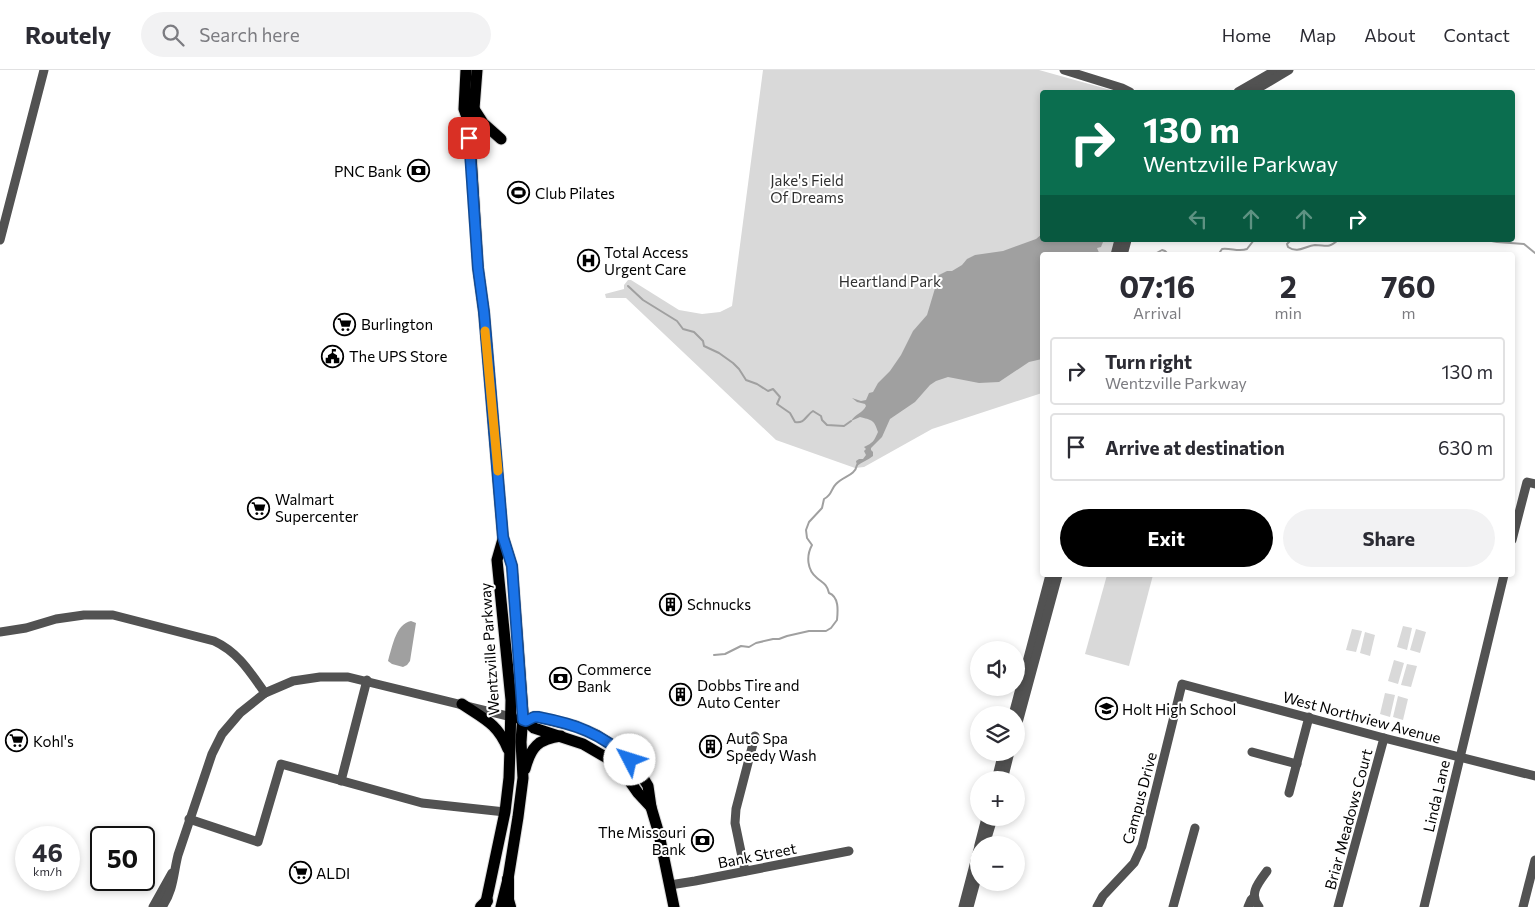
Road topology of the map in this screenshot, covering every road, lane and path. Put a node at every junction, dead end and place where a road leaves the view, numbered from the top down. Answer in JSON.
{"nodes":[{"id":1,"x":44,"y":70,"type":"edge"},
{"id":2,"x":466,"y":70,"type":"edge"},
{"id":3,"x":477,"y":70,"type":"edge"},
{"id":4,"x":1064,"y":70,"type":"edge"},
{"id":5,"x":1276,"y":70,"type":"edge"},
{"id":6,"x":1290,"y":70,"type":"edge"},
{"id":7,"x":1126,"y":90,"type":"edge"},
{"id":8,"x":1241,"y":90,"type":"edge"},
{"id":9,"x":1255,"y":90,"type":"edge"},
{"id":10,"x":474,"y":109,"type":"junction"},
{"id":11,"x":469,"y":123,"type":"junction"},
{"id":12,"x":501,"y":139,"type":"dead end"},
{"id":13,"x":0,"y":240,"type":"edge"},
{"id":14,"x":1531,"y":483,"type":"edge"},
{"id":15,"x":1515,"y":531,"type":"edge"},
{"id":16,"x":1049,"y":577,"type":"edge"},
{"id":17,"x":1057,"y":577,"type":"edge"},
{"id":18,"x":1504,"y":577,"type":"edge"},
{"id":19,"x":0,"y":632,"type":"edge"},
{"id":20,"x":367,"y":680,"type":"junction"},
{"id":21,"x":1182,"y":684,"type":"joint"},
{"id":22,"x":265,"y":693,"type":"junction"},
{"id":23,"x":462,"y":704,"type":"junction"},
{"id":24,"x":1015,"y":706,"type":"edge"},
{"id":25,"x":1023,"y":706,"type":"edge"},
{"id":26,"x":1309,"y":717,"type":"junction"},
{"id":27,"x":519,"y":719,"type":"junction"},
{"id":28,"x":756,"y":736,"type":"dead end"},
{"id":29,"x":564,"y":737,"type":"junction"},
{"id":30,"x":1384,"y":738,"type":"junction"},
{"id":31,"x":617,"y":748,"type":"junction"},
{"id":32,"x":510,"y":752,"type":"junction"},
{"id":33,"x":1252,"y":752,"type":"dead end"},
{"id":34,"x":1460,"y":758,"type":"junction"},
{"id":35,"x":611,"y":761,"type":"junction"},
{"id":36,"x":1297,"y":764,"type":"junction"},
{"id":37,"x":1535,"y":776,"type":"edge"},
{"id":38,"x":522,"y":778,"type":"junction"},
{"id":39,"x":341,"y":781,"type":"junction"},
{"id":40,"x":645,"y":781,"type":"junction"},
{"id":41,"x":1289,"y":793,"type":"dead end"},
{"id":42,"x":652,"y":807,"type":"junction"},
{"id":43,"x":505,"y":812,"type":"junction"},
{"id":44,"x":189,"y":819,"type":"junction"},
{"id":45,"x":1195,"y":828,"type":"dead end"},
{"id":46,"x":850,"y":852,"type":"dead end"},
{"id":47,"x":1535,"y":860,"type":"edge"},
{"id":48,"x":175,"y":868,"type":"junction"},
{"id":49,"x":745,"y":871,"type":"junction"},
{"id":50,"x":1267,"y":871,"type":"dead end"},
{"id":51,"x":970,"y":878,"type":"edge"},
{"id":52,"x":508,"y":879,"type":"junction"},
{"id":53,"x":670,"y":885,"type":"junction"},
{"id":54,"x":973,"y":891,"type":"edge"},
{"id":55,"x":1254,"y":897,"type":"junction"},
{"id":56,"x":484,"y":905,"type":"edge"},
{"id":57,"x":153,"y":907,"type":"edge"},
{"id":58,"x":162,"y":907,"type":"edge"},
{"id":59,"x":501,"y":907,"type":"edge"},
{"id":60,"x":510,"y":907,"type":"edge"},
{"id":61,"x":674,"y":907,"type":"edge"},
{"id":62,"x":962,"y":907,"type":"edge"},
{"id":63,"x":969,"y":907,"type":"edge"},
{"id":64,"x":1097,"y":907,"type":"edge"},
{"id":65,"x":1174,"y":907,"type":"edge"},
{"id":66,"x":1248,"y":907,"type":"edge"},
{"id":67,"x":1259,"y":907,"type":"edge"},
{"id":68,"x":1338,"y":907,"type":"edge"},
{"id":69,"x":1424,"y":907,"type":"edge"},
{"id":70,"x":1524,"y":907,"type":"edge"}],
"edges":[{"from":1,"to":13,"type":"street"},
{"from":2,"to":11,"type":"main road","name":"Wentzville Parkway"},
{"from":3,"to":10,"type":"main road","name":"Wentzville Parkway"},
{"from":4,"to":7,"type":"street"},
{"from":5,"to":8,"type":"street"},
{"from":6,"to":9,"type":"street"},
{"from":10,"to":11,"type":"main road","name":"Wentzville Parkway"},
{"from":10,"to":12,"type":"main road"},
{"from":11,"to":27,"type":"main road","name":"Wentzville Parkway"},
{"from":14,"to":15,"type":"street"},
{"from":16,"to":24,"type":"street"},
{"from":17,"to":25,"type":"street"},
{"from":18,"to":34,"type":"street","name":"Linda Lane"},
{"from":19,"to":22,"type":"street"},
{"from":20,"to":22,"type":"street"},
{"from":20,"to":23,"type":"street"},
{"from":20,"to":39,"type":"street"},
{"from":21,"to":26,"type":"street","name":"West Northview Avenue"},
{"from":21,"to":64,"type":"street","name":"Campus Drive"},
{"from":22,"to":44,"type":"street"},
{"from":23,"to":27,"type":"street"},
{"from":23,"to":32,"type":"main road"},
{"from":26,"to":30,"type":"street","name":"West Northview Avenue"},
{"from":26,"to":36,"type":"street"},
{"from":27,"to":29,"type":"main road"},
{"from":27,"to":31,"type":"main road"},
{"from":27,"to":32,"type":"main road","name":"Wentzville Parkway"},
{"from":27,"to":38,"type":"main road","name":"Wentzville Parkway"},
{"from":28,"to":49,"type":"street"},
{"from":29,"to":31,"type":"main road"},
{"from":29,"to":35,"type":"main road"},
{"from":29,"to":38,"type":"main road"},
{"from":30,"to":34,"type":"street","name":"West Northview Avenue"},
{"from":30,"to":68,"type":"street","name":"Briar Meadows Court"},
{"from":31,"to":40,"type":"main road"},
{"from":32,"to":43,"type":"main road","name":"Wentzville Parkway"},
{"from":33,"to":36,"type":"street"},
{"from":34,"to":37,"type":"street","name":"West Northview Avenue"},
{"from":34,"to":69,"type":"street","name":"Linda Lane"},
{"from":35,"to":40,"type":"main road"},
{"from":35,"to":42,"type":"main road"},
{"from":36,"to":41,"type":"street"},
{"from":38,"to":52,"type":"main road","name":"Wentzville Parkway"},
{"from":39,"to":43,"type":"street"},
{"from":39,"to":44,"type":"street"},
{"from":40,"to":42,"type":"main road"},
{"from":42,"to":53,"type":"main road"},
{"from":43,"to":56,"type":"main road","name":"Wentzville Parkway"},
{"from":44,"to":48,"type":"street"},
{"from":45,"to":65,"type":"street"},
{"from":46,"to":49,"type":"street","name":"Bank Street"},
{"from":47,"to":70,"type":"street"},
{"from":48,"to":57,"type":"street"},
{"from":48,"to":58,"type":"street"},
{"from":49,"to":53,"type":"street","name":"Bank Street"},
{"from":50,"to":55,"type":"street"},
{"from":51,"to":62,"type":"street"},
{"from":52,"to":59,"type":"main road","name":"Wentzville Parkway"},
{"from":52,"to":60,"type":"highway"},
{"from":53,"to":61,"type":"main road"},
{"from":54,"to":63,"type":"street"},
{"from":55,"to":66,"type":"street"},
{"from":55,"to":67,"type":"street"}]}
